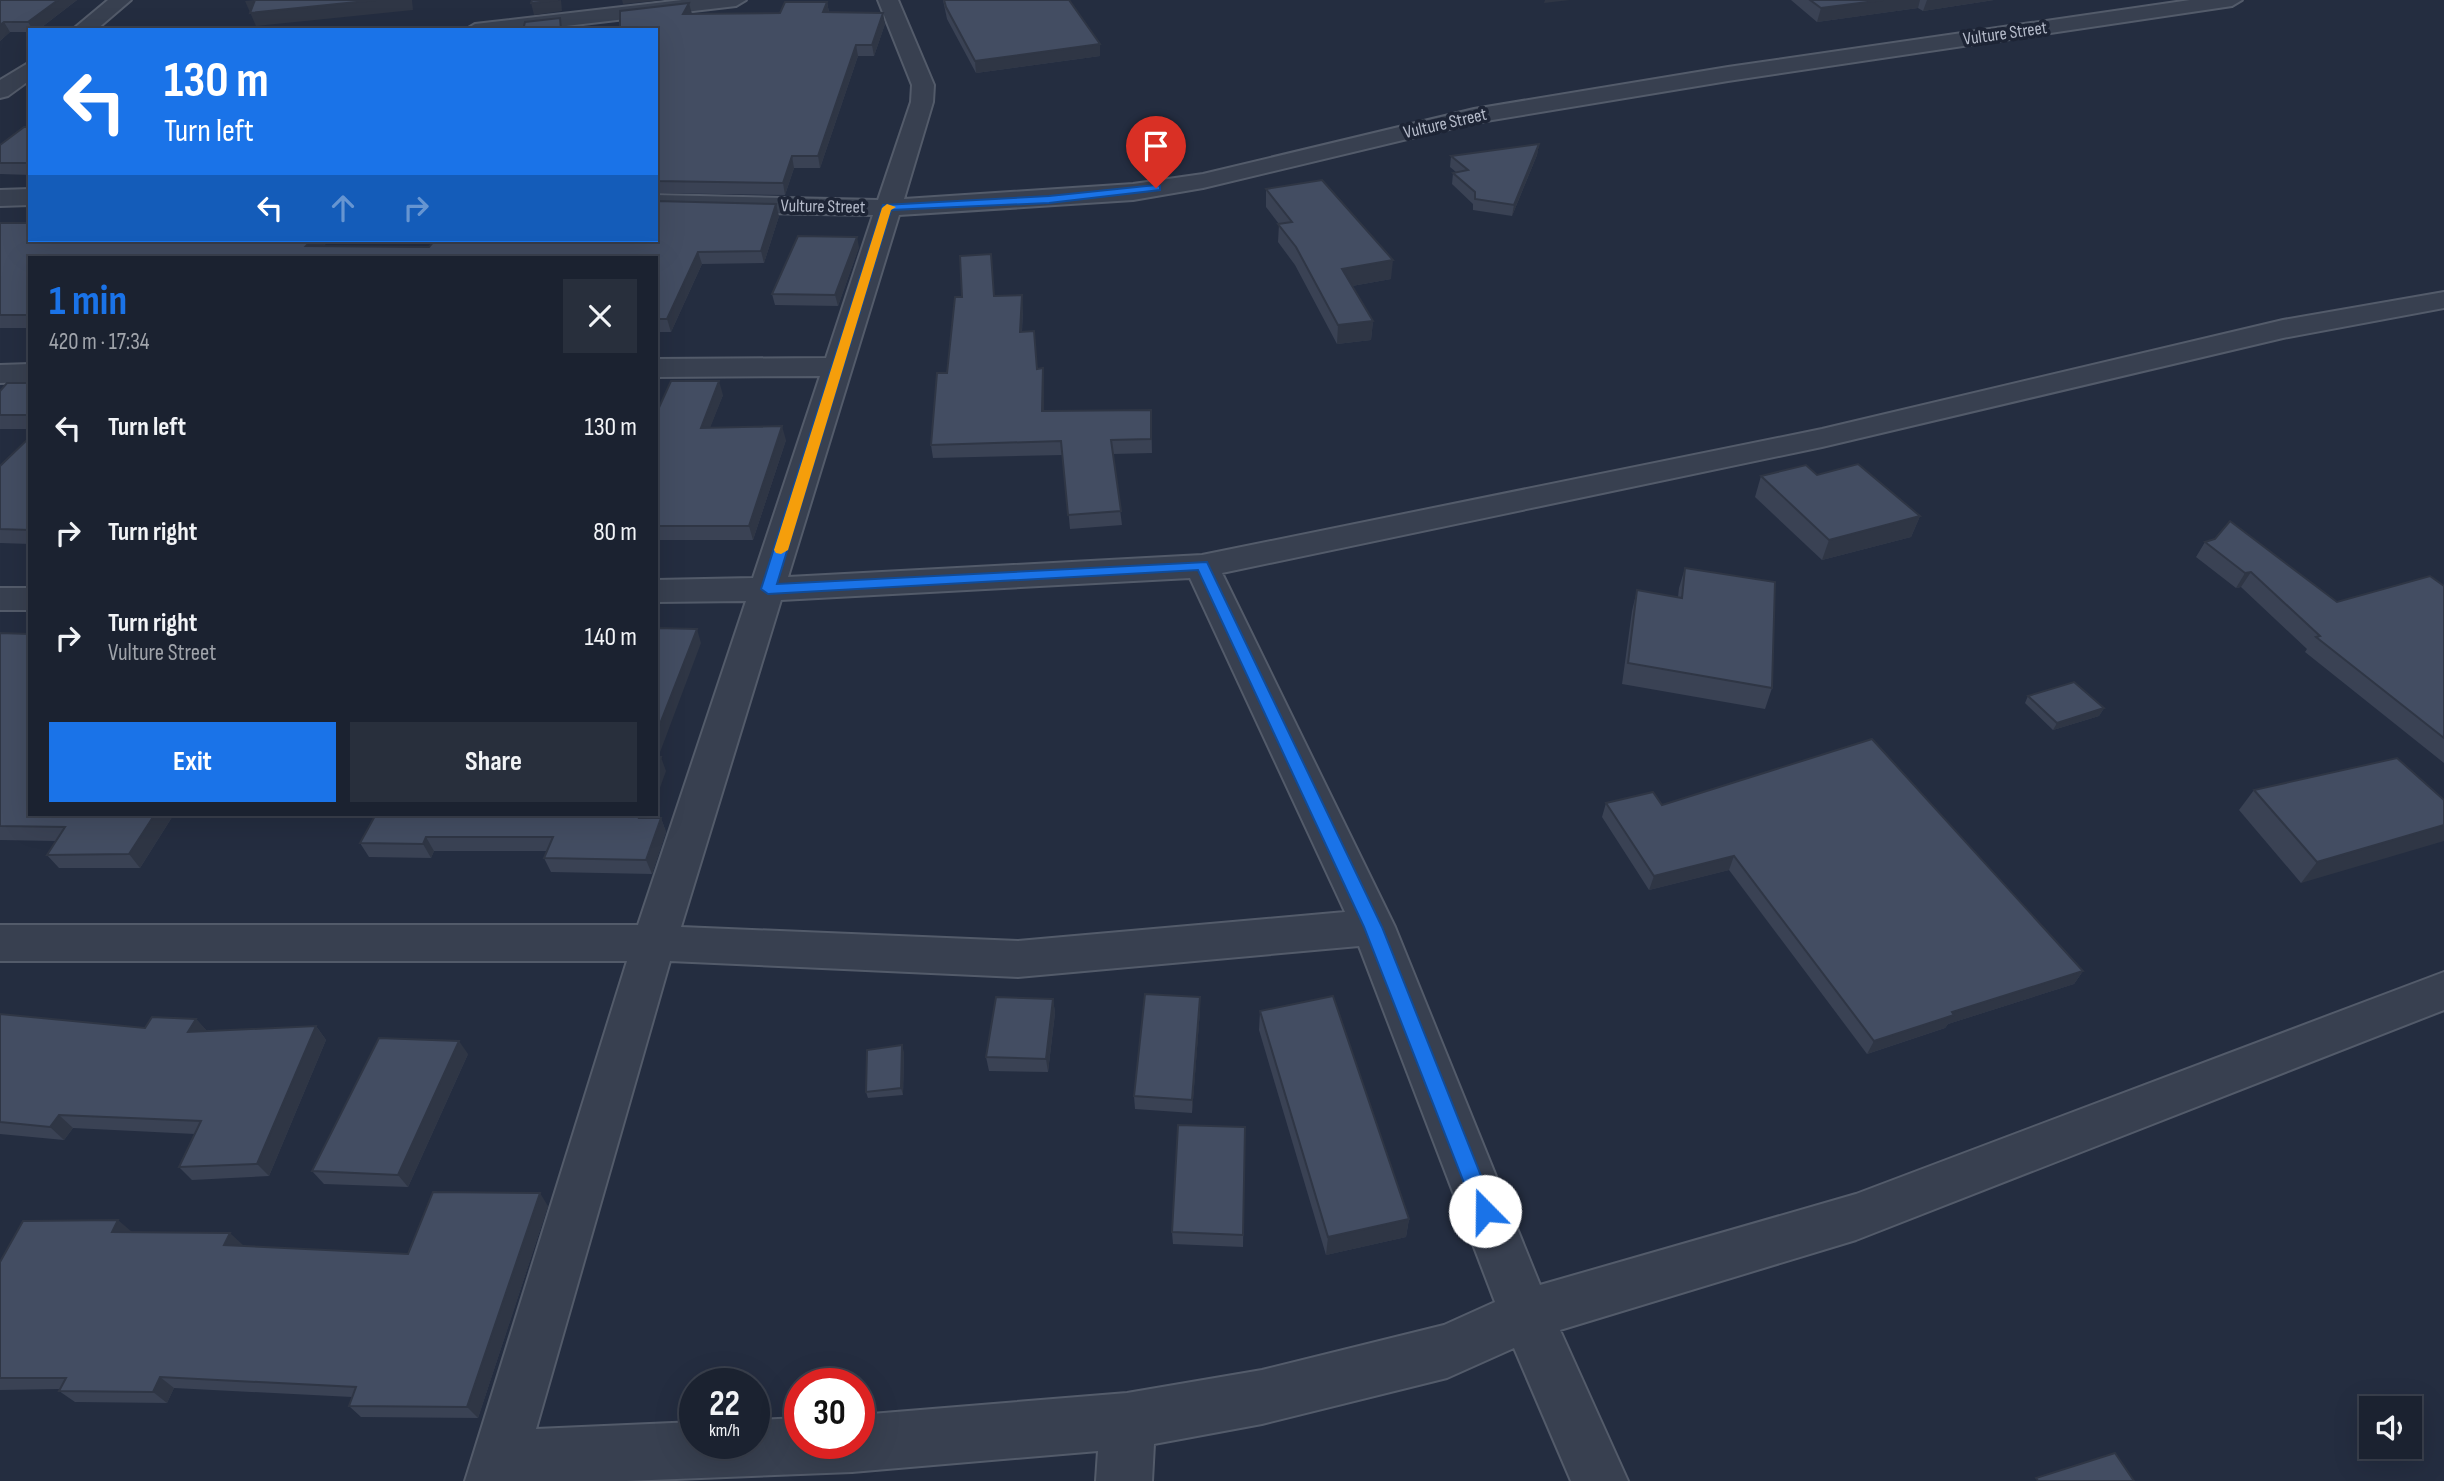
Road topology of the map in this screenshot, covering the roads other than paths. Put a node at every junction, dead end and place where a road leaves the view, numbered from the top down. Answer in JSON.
{"nodes":[{"id":1,"x":121,"y":0,"type":"edge"},
{"id":2,"x":736,"y":0,"type":"edge"},
{"id":3,"x":888,"y":0,"type":"edge"},
{"id":4,"x":2232,"y":0,"type":"edge"},
{"id":5,"x":85,"y":28,"type":"edge"},
{"id":6,"x":492,"y":28,"type":"edge"},
{"id":7,"x":28,"y":70,"type":"edge"},
{"id":8,"x":28,"y":84,"type":"edge"},
{"id":9,"x":2,"y":88,"type":"edge"},
{"id":10,"x":28,"y":197,"type":"edge"},
{"id":11,"x":0,"y":198,"type":"edge"},
{"id":12,"x":658,"y":203,"type":"edge"},
{"id":13,"x":887,"y":208,"type":"junction"},
{"id":14,"x":2444,"y":300,"type":"edge"},
{"id":15,"x":838,"y":367,"type":"junction"},
{"id":16,"x":658,"y":368,"type":"edge"},
{"id":17,"x":28,"y":373,"type":"edge"},
{"id":18,"x":0,"y":374,"type":"edge"},
{"id":19,"x":1202,"y":566,"type":"junction"},
{"id":20,"x":768,"y":589,"type":"junction"},
{"id":21,"x":658,"y":591,"type":"edge"},
{"id":22,"x":28,"y":598,"type":"edge"},
{"id":23,"x":0,"y":599,"type":"edge"},
{"id":24,"x":1373,"y":927,"type":"junction"},
{"id":25,"x":0,"y":943,"type":"edge"},
{"id":26,"x":654,"y":943,"type":"junction"},
{"id":27,"x":2444,"y":991,"type":"edge"},
{"id":28,"x":1526,"y":1315,"type":"junction"},
{"id":29,"x":1127,"y":1421,"type":"junction"},
{"id":30,"x":875,"y":1442,"type":"edge"},
{"id":31,"x":784,"y":1449,"type":"edge"},
{"id":32,"x":498,"y":1469,"type":"edge"},
{"id":33,"x":1124,"y":1481,"type":"edge"},
{"id":34,"x":1600,"y":1481,"type":"edge"}],
"edges":[{"from":1,"to":5,"type":"street"},
{"from":2,"to":6,"type":"street"},
{"from":3,"to":13,"type":"street"},
{"from":4,"to":13,"type":"street","name":"Vulture Street"},
{"from":7,"to":9,"type":"street"},
{"from":8,"to":9,"type":"street"},
{"from":10,"to":11,"type":"street"},
{"from":12,"to":13,"type":"street","name":"Vulture Street"},
{"from":13,"to":15,"type":"street"},
{"from":14,"to":19,"type":"street"},
{"from":15,"to":16,"type":"street"},
{"from":15,"to":20,"type":"street"},
{"from":17,"to":18,"type":"street"},
{"from":19,"to":20,"type":"street"},
{"from":19,"to":24,"type":"street"},
{"from":20,"to":21,"type":"street"},
{"from":20,"to":26,"type":"street"},
{"from":22,"to":23,"type":"street"},
{"from":24,"to":26,"type":"street"},
{"from":24,"to":28,"type":"street"},
{"from":25,"to":26,"type":"street"},
{"from":26,"to":32,"type":"street"},
{"from":27,"to":28,"type":"street"},
{"from":28,"to":29,"type":"street"},
{"from":28,"to":34,"type":"street"},
{"from":29,"to":30,"type":"street"},
{"from":29,"to":33,"type":"street"},
{"from":31,"to":32,"type":"street"}]}
